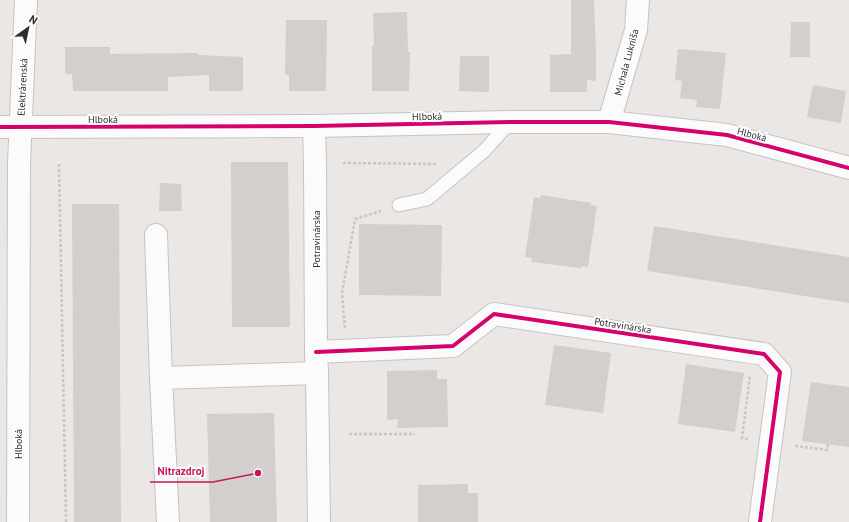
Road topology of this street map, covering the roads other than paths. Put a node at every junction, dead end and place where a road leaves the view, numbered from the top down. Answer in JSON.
{"nodes":[{"id":1,"x":26,"y":0,"type":"edge"},
{"id":2,"x":638,"y":0,"type":"edge"},
{"id":3,"x":510,"y":122,"type":"junction"},
{"id":4,"x":609,"y":122,"type":"junction"},
{"id":5,"x":314,"y":126,"type":"junction"},
{"id":6,"x":10,"y":127,"type":"edge"},
{"id":7,"x":849,"y":168,"type":"edge"},
{"id":8,"x":398,"y":205,"type":"road end"},
{"id":9,"x":156,"y":235,"type":"dead end"},
{"id":10,"x":317,"y":362,"type":"junction"},
{"id":11,"x":161,"y":378,"type":"junction"},
{"id":12,"x":18,"y":522,"type":"edge"},
{"id":13,"x":168,"y":522,"type":"edge"},
{"id":14,"x":319,"y":522,"type":"edge"},
{"id":15,"x":760,"y":522,"type":"edge"}],
"edges":[{"from":1,"to":6,"type":"street","name":"Elektrárenská"},
{"from":2,"to":4,"type":"street","name":"Michala Lukniša"},
{"from":3,"to":4,"type":"street","name":"Hlboká"},
{"from":3,"to":5,"type":"street","name":"Hlboká"},
{"from":3,"to":8,"type":"lane"},
{"from":4,"to":7,"type":"street","name":"Hlboká"},
{"from":5,"to":6,"type":"street","name":"Hlboká"},
{"from":5,"to":10,"type":"street","name":"Potravinárska"},
{"from":6,"to":12,"type":"street","name":"Hlboká"},
{"from":9,"to":11,"type":"street"},
{"from":10,"to":11,"type":"street"},
{"from":10,"to":14,"type":"street","name":"Potravinárska"},
{"from":10,"to":15,"type":"street","name":"Potravinárska"},
{"from":11,"to":13,"type":"street"}]}
